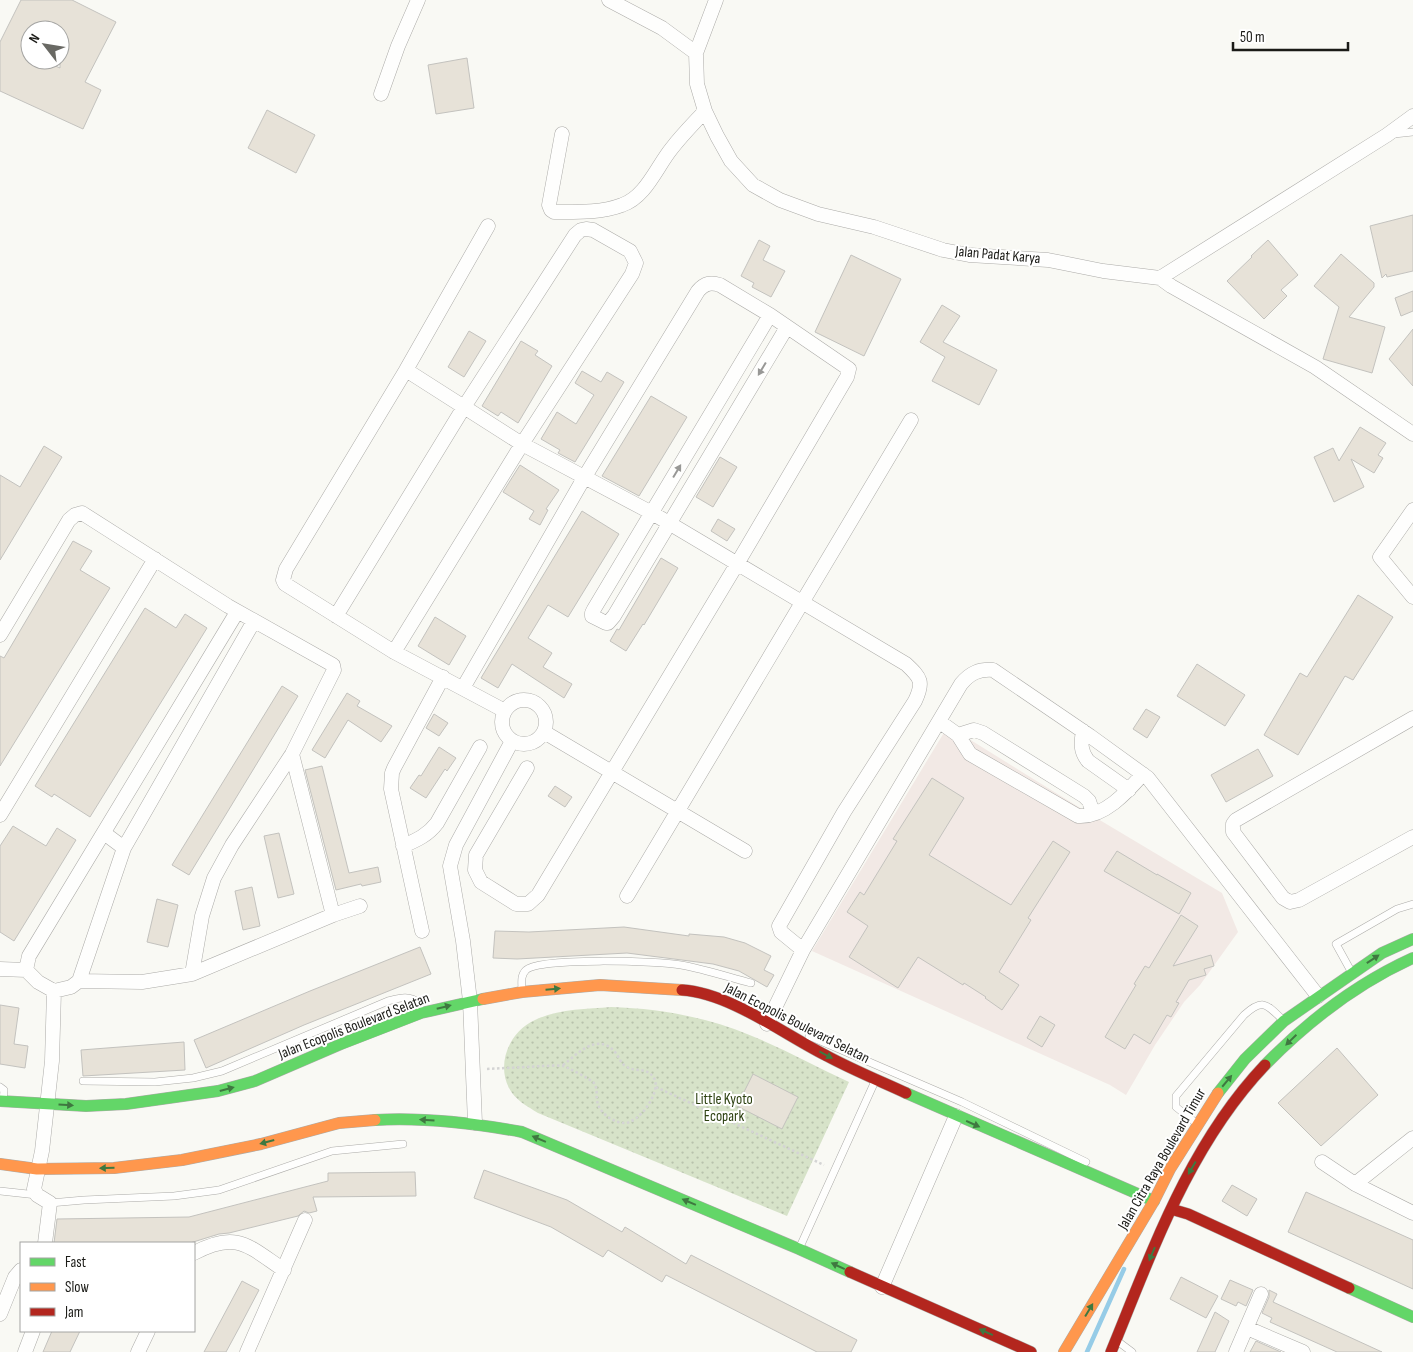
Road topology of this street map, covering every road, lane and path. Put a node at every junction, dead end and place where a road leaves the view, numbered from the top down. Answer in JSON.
{"nodes":[{"id":1,"x":418,"y":0,"type":"edge"},
{"id":2,"x":609,"y":0,"type":"edge"},
{"id":3,"x":716,"y":0,"type":"edge"},
{"id":4,"x":696,"y":53,"type":"junction"},
{"id":5,"x":380,"y":94,"type":"dead end"},
{"id":6,"x":705,"y":111,"type":"junction"},
{"id":7,"x":1413,"y":116,"type":"edge"},
{"id":8,"x":1413,"y":132,"type":"edge"},
{"id":9,"x":562,"y":134,"type":"dead end"},
{"id":10,"x":1387,"y":135,"type":"junction"},
{"id":11,"x":488,"y":226,"type":"dead end"},
{"id":12,"x":1160,"y":278,"type":"junction"},
{"id":13,"x":770,"y":315,"type":"junction"},
{"id":14,"x":787,"y":327,"type":"junction"},
{"id":15,"x":406,"y":370,"type":"junction"},
{"id":16,"x":464,"y":407,"type":"junction"},
{"id":17,"x":911,"y":420,"type":"dead end"},
{"id":18,"x":1413,"y":434,"type":"edge"},
{"id":19,"x":522,"y":444,"type":"junction"},
{"id":20,"x":584,"y":478,"type":"junction"},
{"id":21,"x":1413,"y":510,"type":"edge"},
{"id":22,"x":652,"y":513,"type":"junction"},
{"id":23,"x":669,"y":524,"type":"junction"},
{"id":24,"x":155,"y":559,"type":"junction"},
{"id":25,"x":737,"y":564,"type":"junction"},
{"id":26,"x":1413,"y":597,"type":"edge"},
{"id":27,"x":802,"y":602,"type":"junction"},
{"id":28,"x":238,"y":612,"type":"junction"},
{"id":29,"x":336,"y":616,"type":"junction"},
{"id":30,"x":254,"y":621,"type":"junction"},
{"id":31,"x":0,"y":635,"type":"edge"},
{"id":32,"x":394,"y":652,"type":"junction"},
{"id":33,"x":443,"y":677,"type":"junction"},
{"id":34,"x":463,"y":688,"type":"junction"},
{"id":35,"x":505,"y":710,"type":"junction"},
{"id":36,"x":1413,"y":718,"type":"edge"},
{"id":37,"x":940,"y":722,"type":"junction"},
{"id":38,"x":1083,"y":731,"type":"junction"},
{"id":39,"x":544,"y":732,"type":"junction"},
{"id":40,"x":958,"y":735,"type":"junction"},
{"id":41,"x":512,"y":741,"type":"junction"},
{"id":42,"x":480,"y":748,"type":"dead end"},
{"id":43,"x":292,"y":754,"type":"junction"},
{"id":44,"x":528,"y":768,"type":"dead end"},
{"id":45,"x":612,"y":772,"type":"junction"},
{"id":46,"x":1143,"y":774,"type":"junction"},
{"id":47,"x":1129,"y":790,"type":"junction"},
{"id":48,"x":678,"y":811,"type":"junction"},
{"id":49,"x":1093,"y":813,"type":"junction"},
{"id":50,"x":0,"y":815,"type":"edge"},
{"id":51,"x":104,"y":833,"type":"junction"},
{"id":52,"x":1413,"y":837,"type":"edge"},
{"id":53,"x":403,"y":846,"type":"junction"},
{"id":54,"x":124,"y":848,"type":"junction"},
{"id":55,"x":745,"y":850,"type":"dead end"},
{"id":56,"x":627,"y":896,"type":"dead end"},
{"id":57,"x":1413,"y":904,"type":"edge"},
{"id":58,"x":360,"y":906,"type":"dead end"},
{"id":59,"x":333,"y":915,"type":"junction"},
{"id":60,"x":422,"y":931,"type":"dead end"},
{"id":61,"x":1413,"y":939,"type":"edge"},
{"id":62,"x":803,"y":950,"type":"junction"},
{"id":63,"x":1413,"y":958,"type":"edge"},
{"id":64,"x":0,"y":969,"type":"edge"},
{"id":65,"x":26,"y":970,"type":"junction"},
{"id":66,"x":1352,"y":973,"type":"junction"},
{"id":67,"x":192,"y":974,"type":"junction"},
{"id":68,"x":79,"y":981,"type":"junction"},
{"id":69,"x":751,"y":983,"type":"dead end"},
{"id":70,"x":54,"y":991,"type":"junction"},
{"id":71,"x":522,"y":992,"type":"junction"},
{"id":72,"x":1318,"y":996,"type":"junction"},
{"id":73,"x":470,"y":1001,"type":"junction"},
{"id":74,"x":421,"y":1013,"type":"junction"},
{"id":75,"x":1284,"y":1021,"type":"junction"},
{"id":76,"x":768,"y":1024,"type":"junction"},
{"id":77,"x":790,"y":1034,"type":"junction"},
{"id":78,"x":562,"y":1066,"type":"junction"},
{"id":79,"x":473,"y":1070,"type":"junction"},
{"id":80,"x":83,"y":1081,"type":"dead end"},
{"id":81,"x":875,"y":1082,"type":"junction"},
{"id":82,"x":0,"y":1087,"type":"edge"},
{"id":83,"x":656,"y":1087,"type":"junction"},
{"id":84,"x":2,"y":1101,"type":"edge"},
{"id":85,"x":962,"y":1102,"type":"junction"},
{"id":86,"x":46,"y":1104,"type":"junction"},
{"id":87,"x":954,"y":1121,"type":"junction"},
{"id":88,"x":476,"y":1123,"type":"junction"},
{"id":89,"x":1197,"y":1124,"type":"junction"},
{"id":90,"x":1413,"y":1138,"type":"edge"},
{"id":91,"x":403,"y":1144,"type":"dead end"},
{"id":92,"x":1322,"y":1162,"type":"dead end"},
{"id":93,"x":0,"y":1164,"type":"edge"},
{"id":94,"x":37,"y":1168,"type":"junction"},
{"id":95,"x":835,"y":1170,"type":"junction"},
{"id":96,"x":1106,"y":1182,"type":"junction"},
{"id":97,"x":1355,"y":1184,"type":"junction"},
{"id":98,"x":0,"y":1191,"type":"edge"},
{"id":99,"x":37,"y":1195,"type":"junction"},
{"id":100,"x":1154,"y":1201,"type":"junction"},
{"id":101,"x":50,"y":1203,"type":"junction"},
{"id":102,"x":1171,"y":1209,"type":"junction"},
{"id":103,"x":1413,"y":1213,"type":"edge"},
{"id":104,"x":305,"y":1220,"type":"dead end"},
{"id":105,"x":45,"y":1242,"type":"edge"},
{"id":106,"x":799,"y":1248,"type":"junction"},
{"id":107,"x":195,"y":1252,"type":"edge"},
{"id":108,"x":284,"y":1270,"type":"junction"},
{"id":109,"x":20,"y":1271,"type":"edge"},
{"id":110,"x":882,"y":1287,"type":"junction"},
{"id":111,"x":1261,"y":1294,"type":"dead end"},
{"id":112,"x":0,"y":1314,"type":"edge"},
{"id":113,"x":1413,"y":1317,"type":"edge"},
{"id":114,"x":1247,"y":1328,"type":"junction"},
{"id":115,"x":33,"y":1332,"type":"edge"},
{"id":116,"x":148,"y":1332,"type":"edge"},
{"id":117,"x":1116,"y":1340,"type":"junction"},
{"id":118,"x":1288,"y":1349,"type":"edge"},
{"id":119,"x":25,"y":1352,"type":"edge"},
{"id":120,"x":138,"y":1352,"type":"edge"},
{"id":121,"x":248,"y":1352,"type":"edge"},
{"id":122,"x":1031,"y":1352,"type":"edge"},
{"id":123,"x":1064,"y":1352,"type":"edge"},
{"id":124,"x":1111,"y":1352,"type":"edge"},
{"id":125,"x":1132,"y":1352,"type":"edge"},
{"id":126,"x":1236,"y":1352,"type":"edge"},
{"id":127,"x":1302,"y":1352,"type":"edge"}],
"edges":[{"from":1,"to":5,"type":"street"},
{"from":2,"to":4,"type":"street"},
{"from":3,"to":4,"type":"street","name":"Jalan Padat Karya"},
{"from":4,"to":6,"type":"street","name":"Jalan Padat Karya"},
{"from":6,"to":9,"type":"street"},
{"from":6,"to":12,"type":"street","name":"Jalan Padat Karya"},
{"from":7,"to":10,"type":"street"},
{"from":8,"to":10,"type":"lane"},
{"from":10,"to":12,"type":"street"},
{"from":11,"to":15,"type":"street"},
{"from":12,"to":18,"type":"street","name":"Jalan Padat Karya"},
{"from":13,"to":14,"type":"street"},
{"from":13,"to":20,"type":"street"},
{"from":22,"to":13,"type":"street","one_way":true},
{"from":14,"to":23,"type":"street","one_way":true},
{"from":14,"to":25,"type":"street"},
{"from":15,"to":16,"type":"street"},
{"from":15,"to":29,"type":"street"},
{"from":16,"to":19,"type":"street"},
{"from":16,"to":19,"type":"street"},
{"from":16,"to":29,"type":"street"},
{"from":17,"to":27,"type":"street"},
{"from":19,"to":20,"type":"street"},
{"from":19,"to":32,"type":"street"},
{"from":20,"to":22,"type":"street"},
{"from":20,"to":34,"type":"street"},
{"from":21,"to":26,"type":"street"},
{"from":22,"to":23,"type":"street"},
{"from":22,"to":23,"type":"street"},
{"from":23,"to":25,"type":"street"},
{"from":24,"to":28,"type":"street"},
{"from":24,"to":31,"type":"street"},
{"from":24,"to":50,"type":"street"},
{"from":25,"to":27,"type":"street"},
{"from":25,"to":45,"type":"street"},
{"from":27,"to":48,"type":"street"},
{"from":27,"to":62,"type":"street"},
{"from":28,"to":30,"type":"street"},
{"from":28,"to":51,"type":"street"},
{"from":29,"to":32,"type":"street"},
{"from":30,"to":43,"type":"street"},
{"from":30,"to":54,"type":"street"},
{"from":32,"to":33,"type":"street"},
{"from":33,"to":34,"type":"street"},
{"from":33,"to":53,"type":"street"},
{"from":34,"to":35,"type":"street"},
{"from":35,"to":39,"type":"street"},
{"from":35,"to":41,"type":"street"},
{"from":36,"to":52,"type":"street"},
{"from":37,"to":38,"type":"street"},
{"from":37,"to":40,"type":"street"},
{"from":37,"to":62,"type":"street"},
{"from":38,"to":46,"type":"street"},
{"from":38,"to":47,"type":"street"},
{"from":39,"to":41,"type":"street"},
{"from":39,"to":45,"type":"street"},
{"from":40,"to":49,"type":"street"},
{"from":40,"to":49,"type":"street"},
{"from":41,"to":73,"type":"street"},
{"from":42,"to":53,"type":"street"},
{"from":43,"to":59,"type":"street"},
{"from":43,"to":67,"type":"street"},
{"from":44,"to":45,"type":"street"},
{"from":45,"to":48,"type":"street"},
{"from":46,"to":47,"type":"street"},
{"from":46,"to":72,"type":"street"},
{"from":47,"to":49,"type":"street"},
{"from":48,"to":55,"type":"street"},
{"from":48,"to":56,"type":"street"},
{"from":51,"to":54,"type":"street"},
{"from":51,"to":65,"type":"street"},
{"from":53,"to":60,"type":"street"},
{"from":54,"to":68,"type":"street"},
{"from":57,"to":66,"type":"lane"},
{"from":58,"to":59,"type":"street"},
{"from":59,"to":67,"type":"street"},
{"from":66,"to":61,"type":"street","name":"Jalan Citra Raya Boulevard Timur","one_way":true},
{"from":62,"to":76,"type":"street"},
{"from":63,"to":102,"type":"street","name":"Jalan Citra Raya Boulevard Timur","one_way":true},
{"from":64,"to":65,"type":"street"},
{"from":65,"to":70,"type":"street"},
{"from":66,"to":72,"type":"street","name":"Jalan Citra Raya Boulevard Timur"},
{"from":67,"to":68,"type":"street"},
{"from":68,"to":70,"type":"street"},
{"from":69,"to":71,"type":"lane"},
{"from":70,"to":86,"type":"street"},
{"from":71,"to":73,"type":"street","name":"Jalan Ecopolis Boulevard Selatan"},
{"from":71,"to":76,"type":"street","name":"Jalan Ecopolis Boulevard Selatan","one_way":true},
{"from":72,"to":75,"type":"street","name":"Jalan Citra Raya Boulevard Timur"},
{"from":74,"to":73,"type":"street","name":"Jalan Ecopolis Boulevard Selatan","one_way":true},
{"from":73,"to":79,"type":"street"},
{"from":74,"to":80,"type":"lane"},
{"from":86,"to":74,"type":"street","name":"Jalan Ecopolis Boulevard Selatan","one_way":true},
{"from":89,"to":75,"type":"street","name":"Jalan Citra Raya Boulevard Timur","one_way":true},
{"from":75,"to":89,"type":"lane"},
{"from":76,"to":77,"type":"street","name":"Jalan Ecopolis Boulevard Selatan"},
{"from":77,"to":81,"type":"street","name":"Jalan Ecopolis Boulevard Selatan","one_way":true},
{"from":77,"to":85,"type":"lane"},
{"from":78,"to":79,"type":"path"},
{"from":78,"to":83,"type":"path"},
{"from":78,"to":83,"type":"path"},
{"from":79,"to":88,"type":"street"},
{"from":81,"to":87,"type":"street","name":"Jalan Ecopolis Boulevard Selatan"},
{"from":81,"to":95,"type":"lane"},
{"from":82,"to":84,"type":"lane"},
{"from":83,"to":95,"type":"path"},
{"from":84,"to":86,"type":"street","name":"Jalan Ecopolis Boulevard Selatan"},
{"from":85,"to":87,"type":"lane"},
{"from":85,"to":96,"type":"lane"},
{"from":86,"to":94,"type":"street"},
{"from":87,"to":96,"type":"street","name":"Jalan Ecopolis Boulevard Selatan","one_way":true},
{"from":87,"to":110,"type":"street"},
{"from":88,"to":94,"type":"street","one_way":true},
{"from":106,"to":88,"type":"street","one_way":true},
{"from":89,"to":100,"type":"street","name":"Jalan Citra Raya Boulevard Timur"},
{"from":90,"to":97,"type":"street"},
{"from":91,"to":101,"type":"lane"},
{"from":92,"to":97,"type":"street"},
{"from":93,"to":94,"type":"street"},
{"from":94,"to":99,"type":"street"},
{"from":95,"to":106,"type":"lane"},
{"from":96,"to":100,"type":"street","name":"Jalan Ecopolis Boulevard Selatan"},
{"from":97,"to":103,"type":"street"},
{"from":98,"to":99,"type":"lane"},
{"from":99,"to":101,"type":"street"},
{"from":123,"to":100,"type":"street","name":"Jalan Citra Raya Boulevard Timur","one_way":true},
{"from":101,"to":105,"type":"street"},
{"from":102,"to":113,"type":"street"},
{"from":102,"to":117,"type":"street","name":"Jalan Citra Raya Boulevard Timur","one_way":true},
{"from":104,"to":108,"type":"street"},
{"from":110,"to":106,"type":"street","one_way":true},
{"from":107,"to":108,"type":"street"},
{"from":108,"to":121,"type":"street"},
{"from":109,"to":112,"type":"street"},
{"from":122,"to":110,"type":"street","one_way":true},
{"from":111,"to":114,"type":"street"},
{"from":114,"to":118,"type":"street"},
{"from":114,"to":126,"type":"street"},
{"from":115,"to":119,"type":"street"},
{"from":116,"to":120,"type":"street"},
{"from":117,"to":124,"type":"street","name":"Jalan Citra Raya Boulevard Timur"},
{"from":117,"to":125,"type":"lane"},
{"from":118,"to":127,"type":"street"}]}
